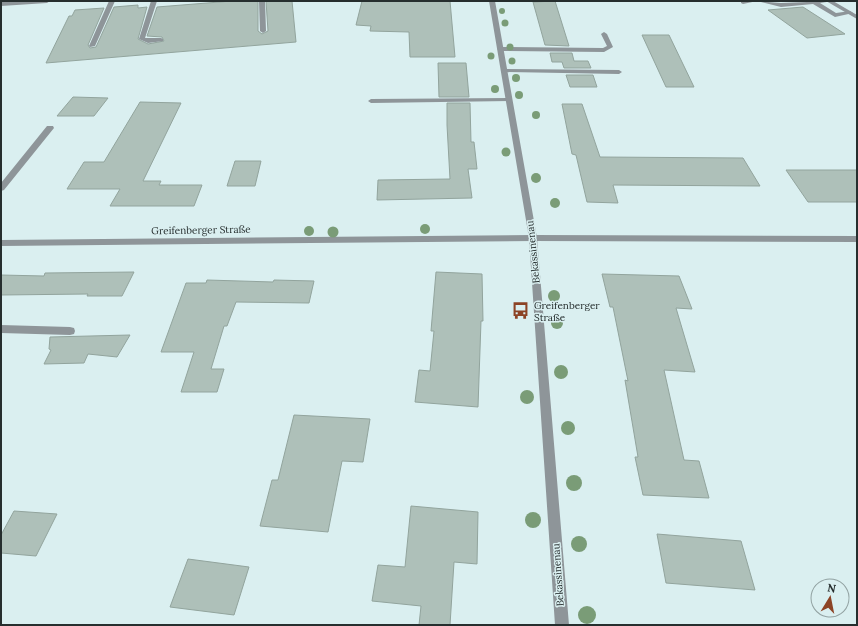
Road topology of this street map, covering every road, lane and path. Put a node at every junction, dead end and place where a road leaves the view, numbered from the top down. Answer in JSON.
{"nodes":[{"id":1,"x":47,"y":1,"type":"edge"},
{"id":2,"x":112,"y":1,"type":"edge"},
{"id":3,"x":154,"y":1,"type":"edge"},
{"id":4,"x":262,"y":1,"type":"edge"},
{"id":5,"x":492,"y":1,"type":"edge"},
{"id":6,"x":754,"y":1,"type":"edge"},
{"id":7,"x":760,"y":1,"type":"edge"},
{"id":8,"x":830,"y":1,"type":"edge"},
{"id":9,"x":743,"y":2,"type":"edge"},
{"id":10,"x":814,"y":2,"type":"junction"},
{"id":11,"x":1,"y":4,"type":"edge"},
{"id":12,"x":854,"y":15,"type":"edge"},
{"id":13,"x":263,"y":31,"type":"dead end"},
{"id":14,"x":604,"y":34,"type":"dead end"},
{"id":15,"x":161,"y":40,"type":"dead end"},
{"id":16,"x":92,"y":46,"type":"dead end"},
{"id":17,"x":500,"y":49,"type":"junction"},
{"id":18,"x":504,"y":71,"type":"junction"},
{"id":19,"x":619,"y":72,"type":"dead end"},
{"id":20,"x":509,"y":100,"type":"junction"},
{"id":21,"x":371,"y":101,"type":"dead end"},
{"id":22,"x":50,"y":128,"type":"dead end"},
{"id":23,"x":1,"y":188,"type":"edge"},
{"id":24,"x":533,"y":238,"type":"junction"},
{"id":25,"x":857,"y":239,"type":"edge"},
{"id":26,"x":1,"y":243,"type":"edge"},
{"id":27,"x":1,"y":329,"type":"edge"},
{"id":28,"x":70,"y":331,"type":"dead end"},
{"id":29,"x":562,"y":625,"type":"edge"}],
"edges":[{"from":1,"to":11,"type":"street"},
{"from":2,"to":16,"type":"street"},
{"from":3,"to":15,"type":"street"},
{"from":4,"to":13,"type":"street"},
{"from":5,"to":17,"type":"street","name":"Bekassinenau"},
{"from":6,"to":9,"type":"street"},
{"from":7,"to":10,"type":"street"},
{"from":8,"to":10,"type":"street"},
{"from":8,"to":12,"type":"street"},
{"from":10,"to":12,"type":"street"},
{"from":14,"to":17,"type":"street"},
{"from":17,"to":18,"type":"street","name":"Bekassinenau"},
{"from":18,"to":19,"type":"street"},
{"from":18,"to":20,"type":"street","name":"Bekassinenau"},
{"from":20,"to":21,"type":"street"},
{"from":20,"to":24,"type":"street","name":"Bekassinenau"},
{"from":22,"to":23,"type":"street"},
{"from":24,"to":25,"type":"street","name":"Greifenberger Straße"},
{"from":24,"to":26,"type":"street","name":"Greifenberger Straße"},
{"from":24,"to":29,"type":"street","name":"Bekassinenau"},
{"from":27,"to":28,"type":"street"}]}
